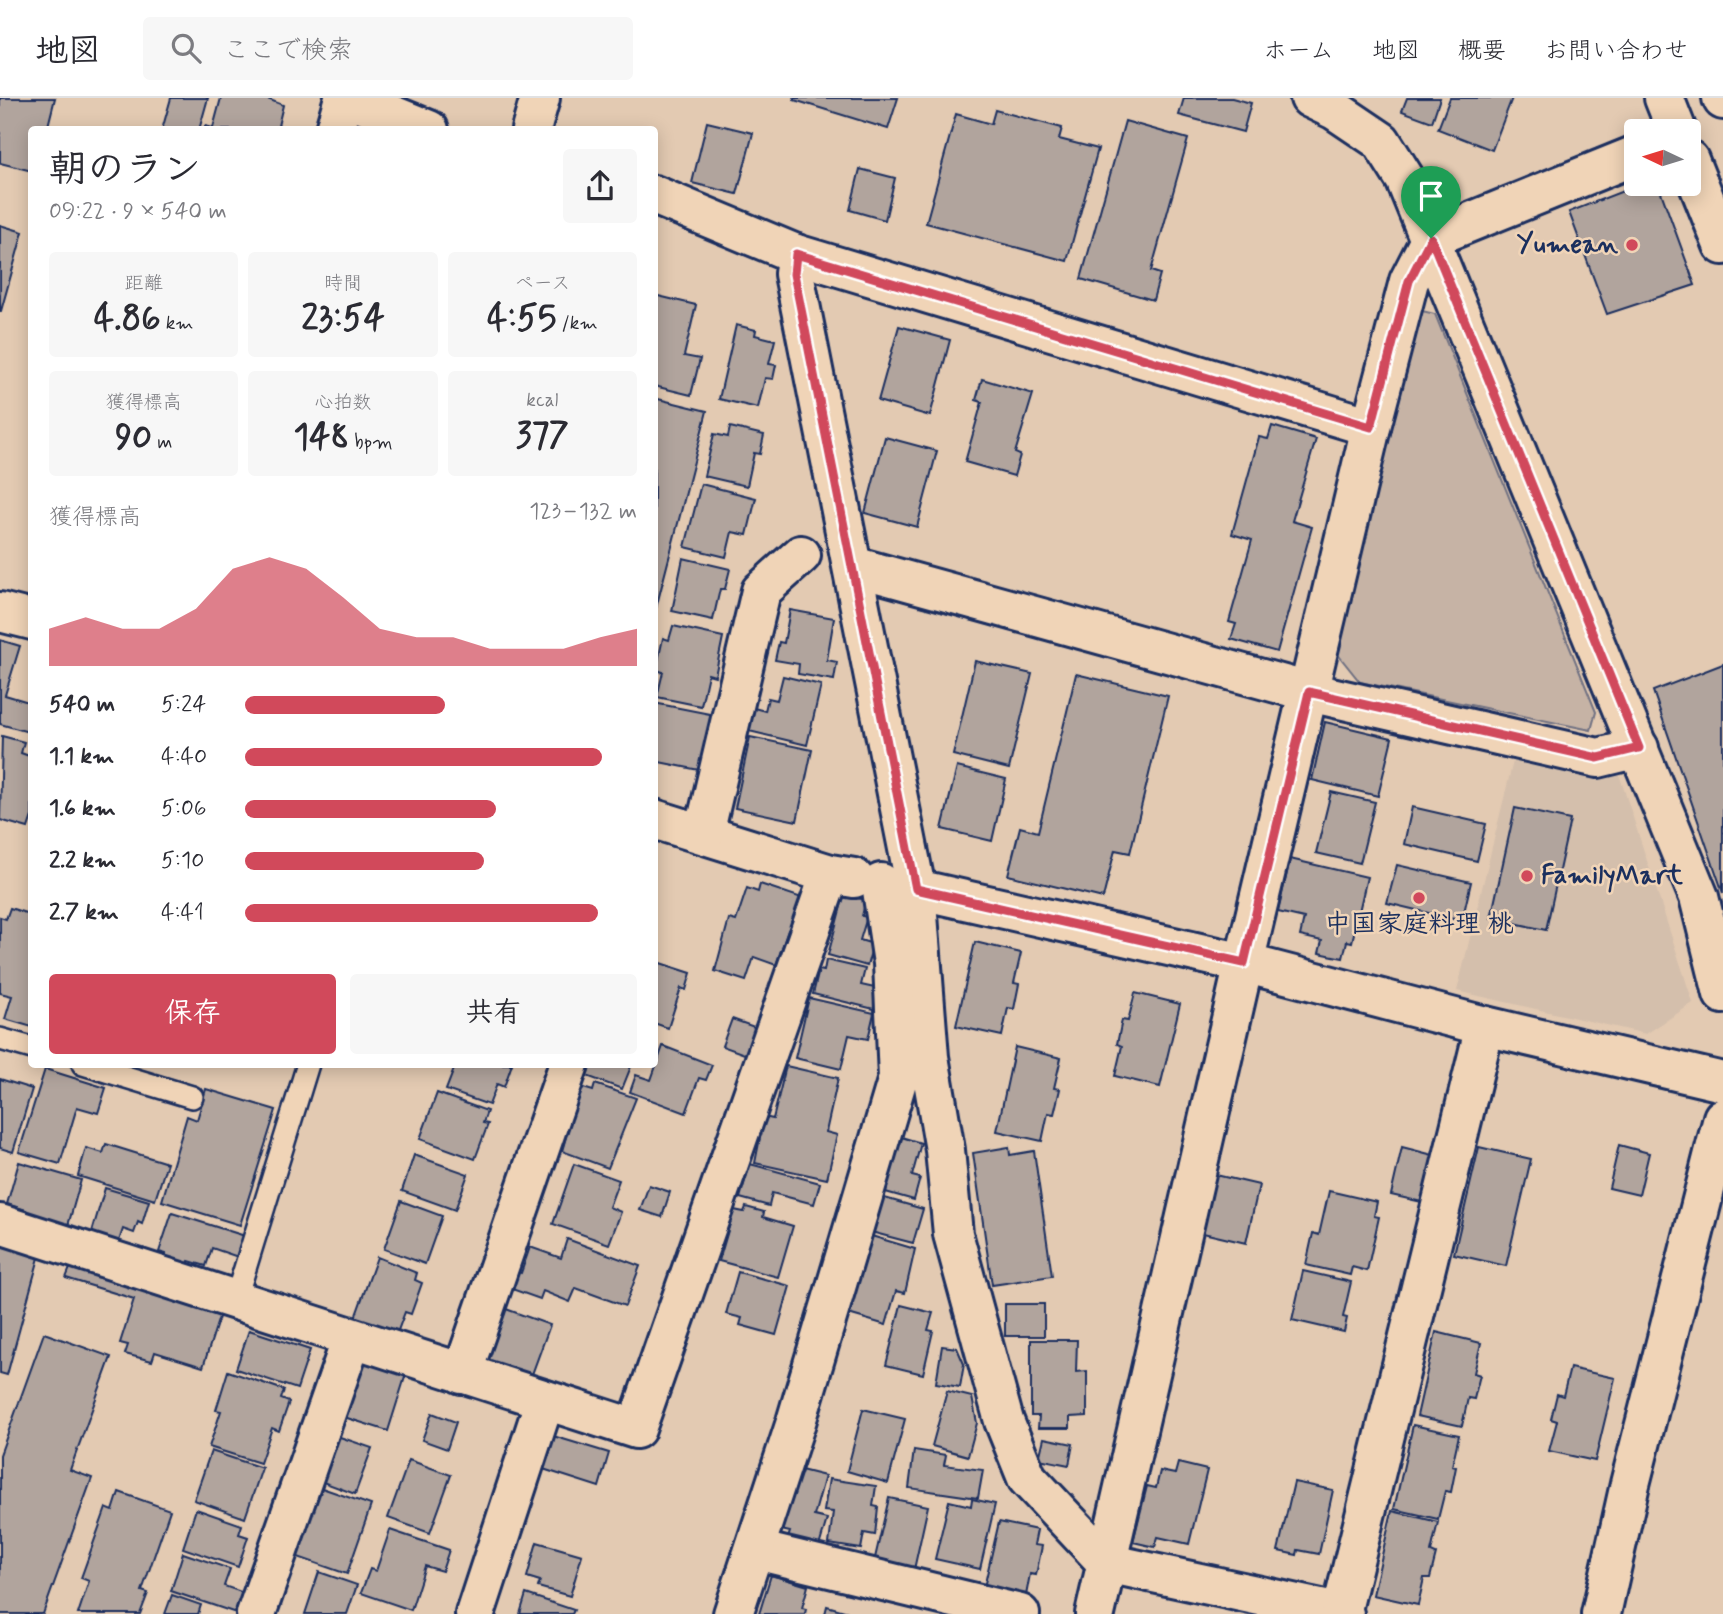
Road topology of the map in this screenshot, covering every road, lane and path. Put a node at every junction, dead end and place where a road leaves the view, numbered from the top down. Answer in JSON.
{"nodes":[{"id":1,"x":344,"y":98,"type":"edge"},
{"id":2,"x":350,"y":98,"type":"edge"},
{"id":3,"x":540,"y":98,"type":"edge"},
{"id":4,"x":1310,"y":98,"type":"edge"},
{"id":5,"x":1664,"y":98,"type":"edge"},
{"id":6,"x":1672,"y":119,"type":"edge"},
{"id":7,"x":336,"y":126,"type":"edge"},
{"id":8,"x":419,"y":126,"type":"edge"},
{"id":9,"x":532,"y":126,"type":"edge"},
{"id":10,"x":1624,"y":160,"type":"edge"},
{"id":11,"x":1701,"y":190,"type":"edge"},
{"id":12,"x":658,"y":197,"type":"edge"},
{"id":13,"x":1431,"y":238,"type":"junction"},
{"id":14,"x":1723,"y":245,"type":"edge"},
{"id":15,"x":796,"y":254,"type":"junction"},
{"id":16,"x":1371,"y":427,"type":"junction"},
{"id":17,"x":801,"y":555,"type":"dead end"},
{"id":18,"x":853,"y":566,"type":"junction"},
{"id":19,"x":0,"y":612,"type":"edge"},
{"id":20,"x":28,"y":619,"type":"edge"},
{"id":21,"x":1309,"y":692,"type":"junction"},
{"id":22,"x":1639,"y":748,"type":"junction"},
{"id":23,"x":658,"y":820,"type":"edge"},
{"id":24,"x":704,"y":834,"type":"junction"},
{"id":25,"x":830,"y":874,"type":"junction"},
{"id":26,"x":898,"y":886,"type":"junction"},
{"id":27,"x":1244,"y":963,"type":"junction"},
{"id":28,"x":1723,"y":994,"type":"edge"},
{"id":29,"x":1485,"y":1026,"type":"junction"},
{"id":30,"x":0,"y":1039,"type":"edge"},
{"id":31,"x":28,"y":1047,"type":"edge"},
{"id":32,"x":96,"y":1068,"type":"edge"},
{"id":33,"x":307,"y":1068,"type":"edge"},
{"id":34,"x":568,"y":1068,"type":"edge"},
{"id":35,"x":1723,"y":1082,"type":"edge"},
{"id":36,"x":192,"y":1097,"type":"dead end"},
{"id":37,"x":1723,"y":1118,"type":"edge"},
{"id":38,"x":0,"y":1224,"type":"edge"},
{"id":39,"x":234,"y":1301,"type":"junction"},
{"id":40,"x":352,"y":1338,"type":"junction"},
{"id":41,"x":462,"y":1374,"type":"junction"},
{"id":42,"x":545,"y":1400,"type":"junction"},
{"id":43,"x":756,"y":1550,"type":"junction"},
{"id":44,"x":1107,"y":1563,"type":"junction"},
{"id":45,"x":256,"y":1614,"type":"edge"},
{"id":46,"x":475,"y":1614,"type":"edge"},
{"id":47,"x":733,"y":1614,"type":"edge"},
{"id":48,"x":1020,"y":1614,"type":"edge"},
{"id":49,"x":1095,"y":1614,"type":"edge"},
{"id":50,"x":1342,"y":1614,"type":"edge"},
{"id":51,"x":1601,"y":1614,"type":"edge"}],
"edges":[{"from":1,"to":7,"type":"main road"},
{"from":2,"to":8,"type":"main road"},
{"from":3,"to":9,"type":"main road"},
{"from":4,"to":13,"type":"main road"},
{"from":5,"to":6,"type":"main road"},
{"from":10,"to":13,"type":"main road"},
{"from":11,"to":14,"type":"main road"},
{"from":12,"to":15,"type":"main road"},
{"from":13,"to":16,"type":"main road"},
{"from":13,"to":22,"type":"main road"},
{"from":15,"to":16,"type":"main road"},
{"from":15,"to":18,"type":"main road"},
{"from":16,"to":21,"type":"main road"},
{"from":17,"to":24,"type":"main road"},
{"from":18,"to":21,"type":"main road"},
{"from":18,"to":26,"type":"main road"},
{"from":19,"to":20,"type":"main road"},
{"from":21,"to":22,"type":"main road"},
{"from":21,"to":27,"type":"main road"},
{"from":22,"to":28,"type":"main road"},
{"from":23,"to":24,"type":"main road"},
{"from":24,"to":25,"type":"main road"},
{"from":25,"to":26,"type":"main road"},
{"from":25,"to":42,"type":"main road"},
{"from":26,"to":27,"type":"main road"},
{"from":26,"to":43,"type":"main road"},
{"from":26,"to":44,"type":"main road"},
{"from":27,"to":29,"type":"main road"},
{"from":27,"to":44,"type":"main road"},
{"from":29,"to":35,"type":"main road"},
{"from":29,"to":50,"type":"main road"},
{"from":30,"to":31,"type":"lane"},
{"from":32,"to":36,"type":"lane"},
{"from":33,"to":39,"type":"lane"},
{"from":34,"to":41,"type":"main road"},
{"from":37,"to":51,"type":"main road"},
{"from":38,"to":39,"type":"main road"},
{"from":39,"to":40,"type":"main road"},
{"from":40,"to":41,"type":"main road"},
{"from":40,"to":45,"type":"main road"},
{"from":41,"to":42,"type":"main road"},
{"from":42,"to":46,"type":"main road"},
{"from":43,"to":47,"type":"main road"},
{"from":43,"to":48,"type":"main road"},
{"from":44,"to":49,"type":"main road"},
{"from":44,"to":50,"type":"main road"}]}
